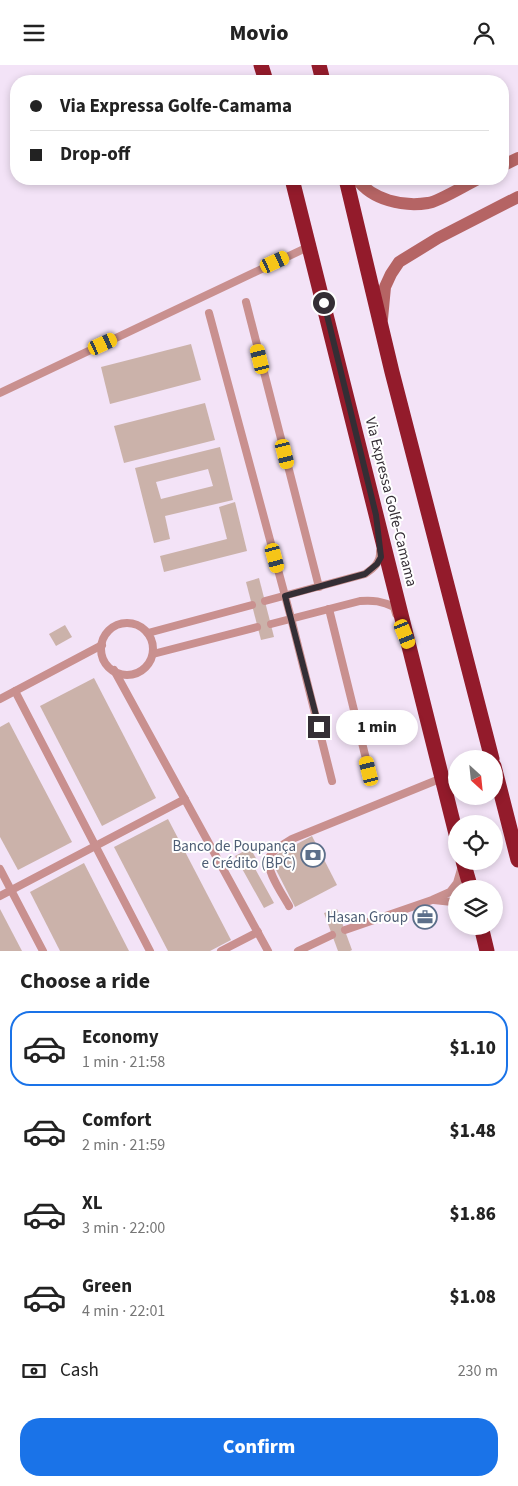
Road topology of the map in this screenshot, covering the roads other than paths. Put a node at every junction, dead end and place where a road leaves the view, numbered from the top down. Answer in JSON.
{"nodes":[{"id":1,"x":294,"y":185,"type":"edge"},
{"id":2,"x":347,"y":185,"type":"edge"},
{"id":3,"x":363,"y":185,"type":"edge"},
{"id":4,"x":466,"y":185,"type":"edge"},
{"id":5,"x":518,"y":197,"type":"edge"},
{"id":6,"x":310,"y":246,"type":"junction"},
{"id":7,"x":246,"y":302,"type":"dead end"},
{"id":8,"x":209,"y":313,"type":"dead end"},
{"id":9,"x":382,"y":326,"type":"junction"},
{"id":10,"x":0,"y":393,"type":"edge"},
{"id":11,"x":376,"y":515,"type":"junction"},
{"id":12,"x":319,"y":587,"type":"junction"},
{"id":13,"x":285,"y":596,"type":"junction"},
{"id":14,"x":265,"y":601,"type":"dead end"},
{"id":15,"x":252,"y":605,"type":"dead end"},
{"id":16,"x":329,"y":609,"type":"junction"},
{"id":17,"x":291,"y":619,"type":"junction"},
{"id":18,"x":271,"y":624,"type":"dead end"},
{"id":19,"x":257,"y":627,"type":"dead end"},
{"id":20,"x":148,"y":633,"type":"junction"},
{"id":21,"x":102,"y":645,"type":"junction"},
{"id":22,"x":410,"y":648,"type":"junction"},
{"id":23,"x":153,"y":654,"type":"junction"},
{"id":24,"x":114,"y":670,"type":"junction"},
{"id":25,"x":15,"y":691,"type":"junction"},
{"id":26,"x":0,"y":699,"type":"edge"},
{"id":27,"x":490,"y":750,"type":"edge"},
{"id":28,"x":369,"y":771,"type":"dead end"},
{"id":29,"x":442,"y":777,"type":"junction"},
{"id":30,"x":332,"y":781,"type":"dead end"},
{"id":31,"x":185,"y":799,"type":"junction"},
{"id":32,"x":503,"y":802,"type":"edge"},
{"id":33,"x":451,"y":815,"type":"edge"},
{"id":34,"x":95,"y":846,"type":"junction"},
{"id":35,"x":518,"y":861,"type":"edge"},
{"id":36,"x":0,"y":869,"type":"edge"},
{"id":37,"x":462,"y":870,"type":"edge"},
{"id":38,"x":11,"y":890,"type":"junction"},
{"id":39,"x":0,"y":896,"type":"edge"},
{"id":40,"x":432,"y":900,"type":"junction"},
{"id":41,"x":448,"y":902,"type":"edge"},
{"id":42,"x":288,"y":907,"type":"dead end"},
{"id":43,"x":345,"y":930,"type":"dead end"},
{"id":44,"x":258,"y":932,"type":"junction"},
{"id":45,"x":332,"y":935,"type":"dead end"},
{"id":46,"x":43,"y":951,"type":"edge"},
{"id":47,"x":150,"y":951,"type":"edge"},
{"id":48,"x":221,"y":951,"type":"edge"},
{"id":49,"x":268,"y":951,"type":"edge"},
{"id":50,"x":298,"y":951,"type":"edge"}],
"edges":[{"from":1,"to":6,"type":"highway","name":"Via Expressa Golfe-Camama"},
{"from":2,"to":9,"type":"highway"},
{"from":3,"to":4,"type":"street"},
{"from":5,"to":9,"type":"street"},
{"from":6,"to":10,"type":"lane"},
{"from":6,"to":11,"type":"highway","name":"Via Expressa Golfe-Camama"},
{"from":7,"to":12,"type":"lane"},
{"from":8,"to":13,"type":"lane"},
{"from":9,"to":27,"type":"highway"},
{"from":11,"to":12,"type":"lane"},
{"from":11,"to":22,"type":"highway","name":"Via Expressa Golfe-Camama"},
{"from":12,"to":13,"type":"lane"},
{"from":13,"to":14,"type":"lane"},
{"from":13,"to":17,"type":"lane"},
{"from":15,"to":20,"type":"lane"},
{"from":16,"to":17,"type":"lane"},
{"from":16,"to":22,"type":"lane"},
{"from":16,"to":28,"type":"lane"},
{"from":17,"to":18,"type":"lane"},
{"from":17,"to":30,"type":"lane"},
{"from":19,"to":23,"type":"lane"},
{"from":20,"to":21,"type":"lane"},
{"from":20,"to":23,"type":"lane"},
{"from":21,"to":24,"type":"lane"},
{"from":21,"to":25,"type":"lane"},
{"from":22,"to":29,"type":"highway","name":"Via Expressa Golfe-Camama"},
{"from":23,"to":24,"type":"lane"},
{"from":24,"to":31,"type":"lane"},
{"from":25,"to":26,"type":"lane"},
{"from":25,"to":34,"type":"lane"},
{"from":29,"to":33,"type":"highway","name":"Via Expressa Golfe-Camama"},
{"from":29,"to":42,"type":"lane"},
{"from":31,"to":34,"type":"lane"},
{"from":31,"to":44,"type":"lane"},
{"from":32,"to":35,"type":"highway"},
{"from":34,"to":38,"type":"lane"},
{"from":34,"to":47,"type":"lane"},
{"from":36,"to":38,"type":"lane"},
{"from":37,"to":40,"type":"lane"},
{"from":38,"to":39,"type":"lane"},
{"from":38,"to":46,"type":"lane"},
{"from":40,"to":41,"type":"lane"},
{"from":40,"to":43,"type":"lane"},
{"from":44,"to":48,"type":"lane"},
{"from":44,"to":49,"type":"lane"},
{"from":45,"to":50,"type":"lane"}]}
